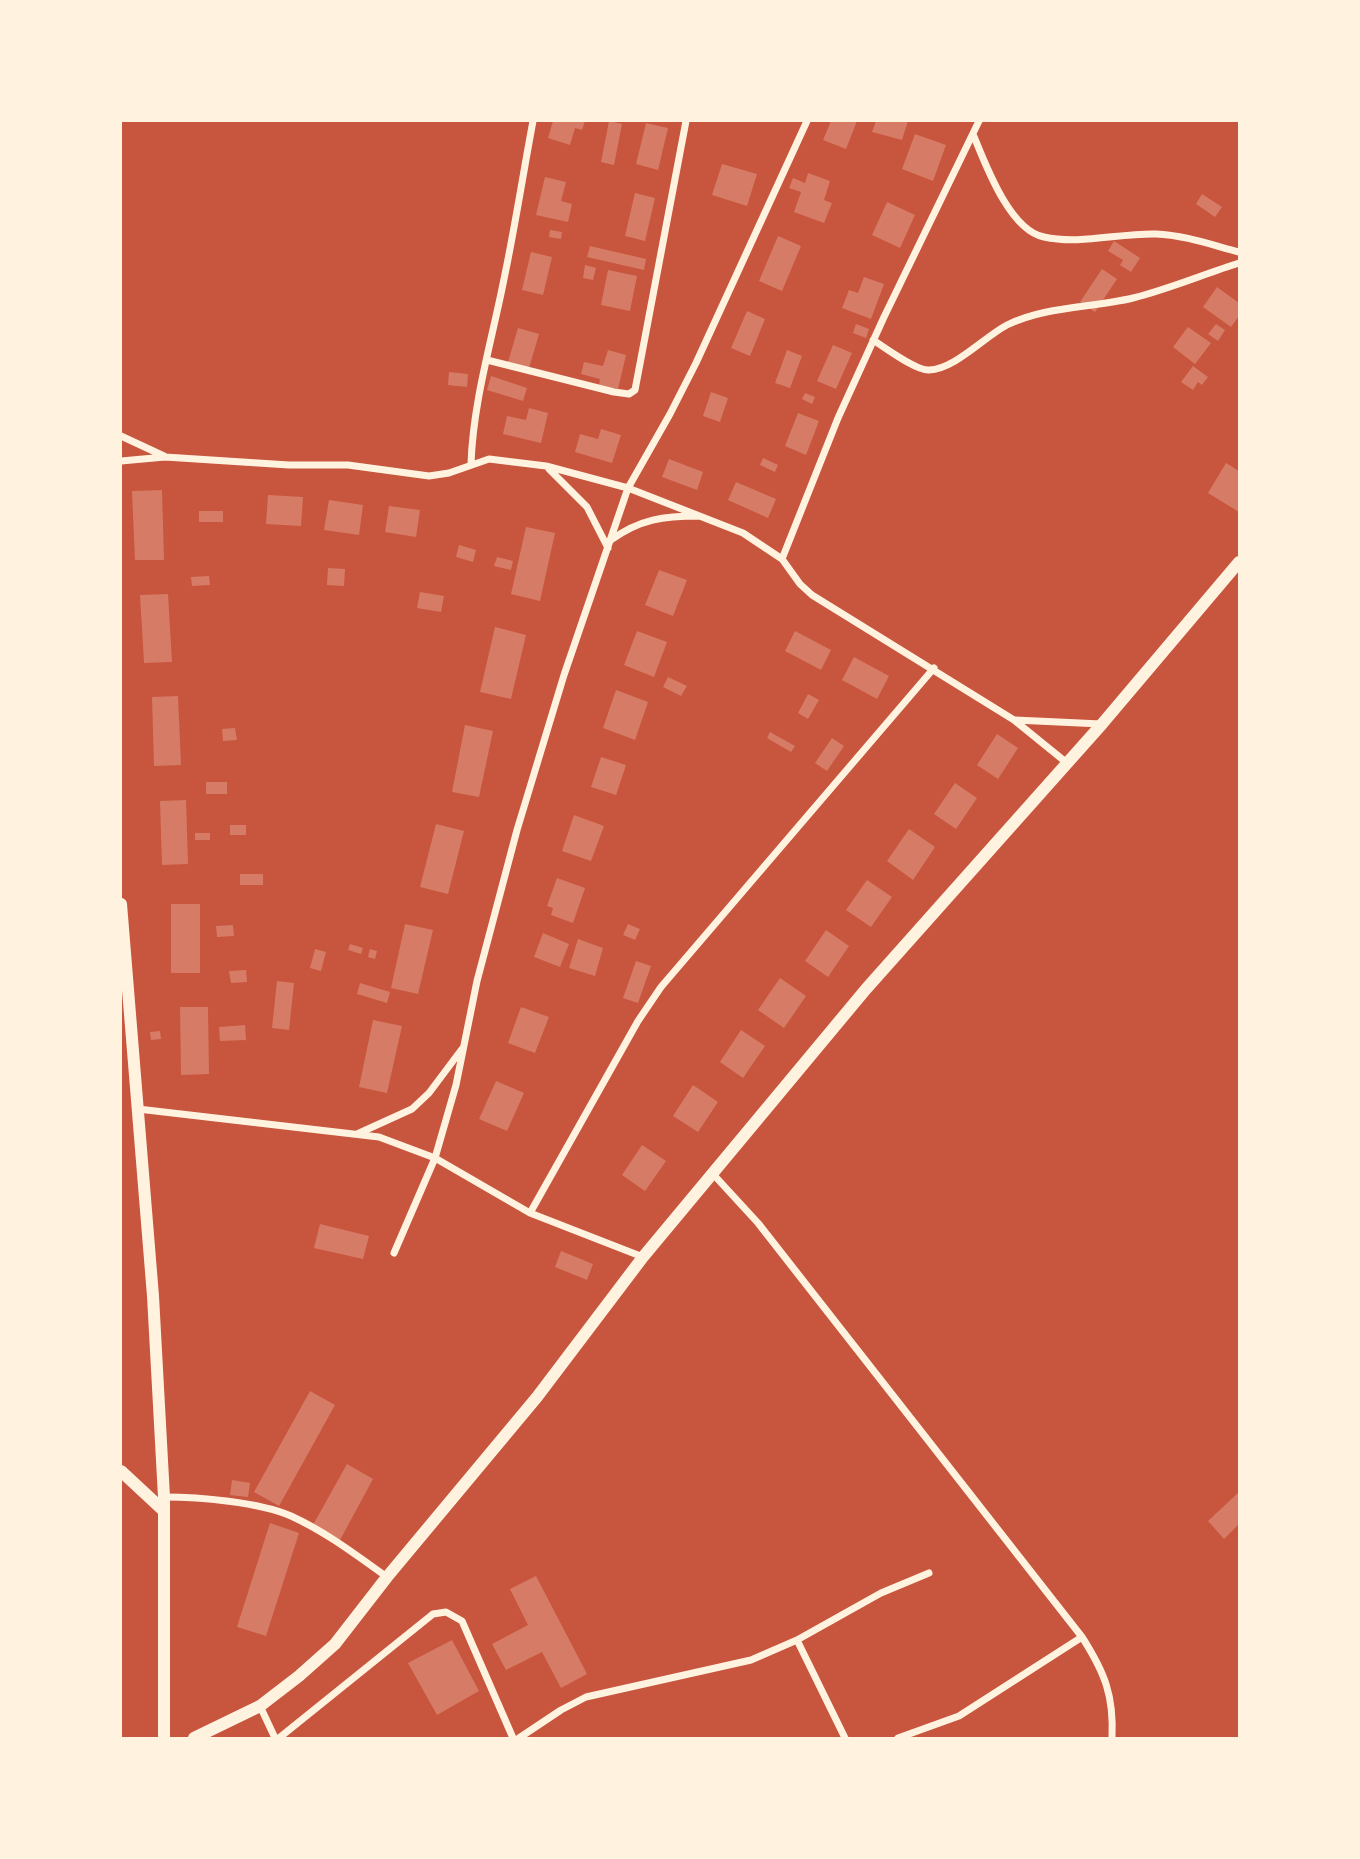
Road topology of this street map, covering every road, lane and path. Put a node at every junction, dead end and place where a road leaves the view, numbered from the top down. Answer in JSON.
{"nodes":[{"id":1,"x":533,"y":121,"type":"edge"},
{"id":2,"x":686,"y":121,"type":"edge"},
{"id":3,"x":807,"y":121,"type":"edge"},
{"id":4,"x":977,"y":121,"type":"edge"},
{"id":5,"x":973,"y":134,"type":"junction"},
{"id":6,"x":1239,"y":252,"type":"edge"},
{"id":7,"x":1239,"y":263,"type":"edge"},
{"id":8,"x":873,"y":340,"type":"junction"},
{"id":9,"x":487,"y":360,"type":"junction"},
{"id":10,"x":121,"y":436,"type":"edge"},
{"id":11,"x":165,"y":457,"type":"junction"},
{"id":12,"x":121,"y":461,"type":"edge"},
{"id":13,"x":471,"y":464,"type":"junction"},
{"id":14,"x":546,"y":467,"type":"junction"},
{"id":15,"x":628,"y":488,"type":"junction"},
{"id":16,"x":703,"y":516,"type":"junction"},
{"id":17,"x":609,"y":544,"type":"junction"},
{"id":18,"x":782,"y":559,"type":"junction"},
{"id":19,"x":1239,"y":562,"type":"edge"},
{"id":20,"x":934,"y":668,"type":"junction"},
{"id":21,"x":1014,"y":720,"type":"junction"},
{"id":22,"x":1102,"y":724,"type":"junction"},
{"id":23,"x":1067,"y":764,"type":"junction"},
{"id":24,"x":121,"y":904,"type":"edge"},
{"id":25,"x":463,"y":1047,"type":"junction"},
{"id":26,"x":138,"y":1109,"type":"junction"},
{"id":27,"x":356,"y":1134,"type":"junction"},
{"id":28,"x":435,"y":1158,"type":"junction"},
{"id":29,"x":713,"y":1174,"type":"junction"},
{"id":30,"x":530,"y":1213,"type":"junction"},
{"id":31,"x":394,"y":1253,"type":"dead end"},
{"id":32,"x":643,"y":1257,"type":"junction"},
{"id":33,"x":121,"y":1471,"type":"edge"},
{"id":34,"x":164,"y":1504,"type":"junction"},
{"id":35,"x":929,"y":1573,"type":"dead end"},
{"id":36,"x":387,"y":1577,"type":"junction"},
{"id":37,"x":1082,"y":1637,"type":"junction"},
{"id":38,"x":797,"y":1640,"type":"junction"},
{"id":39,"x":260,"y":1706,"type":"junction"},
{"id":40,"x":164,"y":1738,"type":"edge"},
{"id":41,"x":194,"y":1738,"type":"edge"},
{"id":42,"x":277,"y":1738,"type":"edge"},
{"id":43,"x":513,"y":1738,"type":"edge"},
{"id":44,"x":519,"y":1738,"type":"edge"},
{"id":45,"x":845,"y":1738,"type":"edge"},
{"id":46,"x":898,"y":1738,"type":"edge"},
{"id":47,"x":1112,"y":1738,"type":"edge"}],
"edges":[{"from":1,"to":9,"type":"street"},
{"from":2,"to":9,"type":"street"},
{"from":3,"to":15,"type":"street"},
{"from":4,"to":5,"type":"street"},
{"from":5,"to":6,"type":"street"},
{"from":5,"to":8,"type":"street"},
{"from":7,"to":8,"type":"street"},
{"from":8,"to":18,"type":"street"},
{"from":9,"to":13,"type":"street"},
{"from":10,"to":11,"type":"street"},
{"from":11,"to":12,"type":"street"},
{"from":11,"to":13,"type":"street"},
{"from":13,"to":14,"type":"street"},
{"from":14,"to":15,"type":"street"},
{"from":14,"to":17,"type":"street"},
{"from":15,"to":16,"type":"street"},
{"from":15,"to":17,"type":"street"},
{"from":16,"to":17,"type":"street"},
{"from":16,"to":18,"type":"street"},
{"from":17,"to":25,"type":"street"},
{"from":18,"to":20,"type":"street"},
{"from":19,"to":22,"type":"street"},
{"from":20,"to":21,"type":"street"},
{"from":20,"to":30,"type":"street"},
{"from":21,"to":22,"type":"street"},
{"from":21,"to":23,"type":"street"},
{"from":22,"to":23,"type":"street"},
{"from":23,"to":29,"type":"street"},
{"from":24,"to":26,"type":"street"},
{"from":25,"to":27,"type":"street"},
{"from":25,"to":28,"type":"street"},
{"from":26,"to":27,"type":"street"},
{"from":26,"to":34,"type":"street"},
{"from":27,"to":28,"type":"street"},
{"from":28,"to":30,"type":"street"},
{"from":28,"to":31,"type":"street"},
{"from":29,"to":32,"type":"street"},
{"from":29,"to":37,"type":"street"},
{"from":30,"to":32,"type":"street"},
{"from":32,"to":36,"type":"street"},
{"from":33,"to":34,"type":"street"},
{"from":34,"to":36,"type":"street"},
{"from":34,"to":40,"type":"street"},
{"from":35,"to":38,"type":"street"},
{"from":36,"to":39,"type":"street"},
{"from":37,"to":46,"type":"street"},
{"from":37,"to":47,"type":"street"},
{"from":38,"to":44,"type":"street"},
{"from":38,"to":45,"type":"street"},
{"from":39,"to":41,"type":"street"},
{"from":39,"to":42,"type":"street"},
{"from":42,"to":43,"type":"street"}]}
